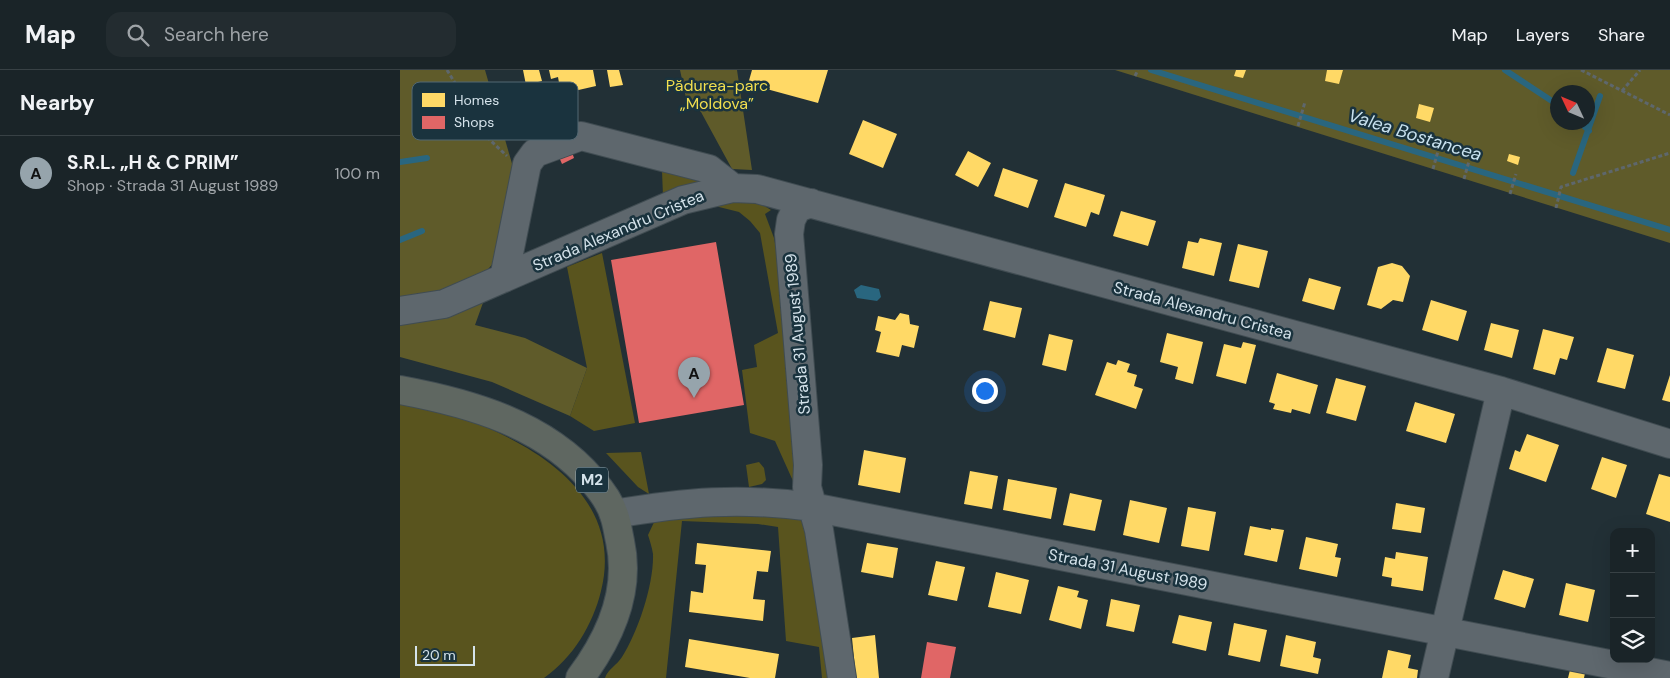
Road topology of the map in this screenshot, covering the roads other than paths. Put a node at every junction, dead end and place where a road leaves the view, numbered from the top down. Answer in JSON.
{"nodes":[{"id":1,"x":578,"y":137,"type":"edge"},
{"id":2,"x":570,"y":140,"type":"edge"},
{"id":3,"x":733,"y":188,"type":"junction"},
{"id":4,"x":811,"y":203,"type":"junction"},
{"id":5,"x":504,"y":278,"type":"junction"},
{"id":6,"x":400,"y":311,"type":"edge"},
{"id":7,"x":400,"y":390,"type":"edge"},
{"id":8,"x":1501,"y":391,"type":"junction"},
{"id":9,"x":1670,"y":444,"type":"edge"},
{"id":10,"x":812,"y":507,"type":"junction"},
{"id":11,"x":614,"y":514,"type":"junction"},
{"id":12,"x":1444,"y":630,"type":"junction"},
{"id":13,"x":1670,"y":676,"type":"edge"},
{"id":14,"x":580,"y":678,"type":"edge"},
{"id":15,"x":842,"y":678,"type":"edge"},
{"id":16,"x":1434,"y":678,"type":"edge"}],
"edges":[{"from":1,"to":3,"type":"street","name":"Strada Alexandru Cristea"},
{"from":2,"to":5,"type":"street","name":"Strada Alexandru Cristea"},
{"from":3,"to":4,"type":"street","name":"Strada Alexandru Cristea"},
{"from":3,"to":5,"type":"street","name":"Strada Alexandru Cristea"},
{"from":4,"to":8,"type":"street","name":"Strada Alexandru Cristea"},
{"from":4,"to":10,"type":"street","name":"Strada 31 August 1989"},
{"from":5,"to":6,"type":"street","name":"Strada Alexandru Cristea"},
{"from":7,"to":11,"type":"highway","number":"M2"},
{"from":8,"to":9,"type":"street","name":"Strada Alexandru Cristea"},
{"from":8,"to":12,"type":"street"},
{"from":10,"to":11,"type":"street","name":"Strada 31 August 1989"},
{"from":10,"to":12,"type":"street","name":"Strada 31 August 1989"},
{"from":10,"to":15,"type":"street","name":"Strada 31 August 1989"},
{"from":11,"to":14,"type":"highway","number":"M2"},
{"from":12,"to":13,"type":"street","name":"Strada 31 August 1989"},
{"from":12,"to":16,"type":"street"}]}
